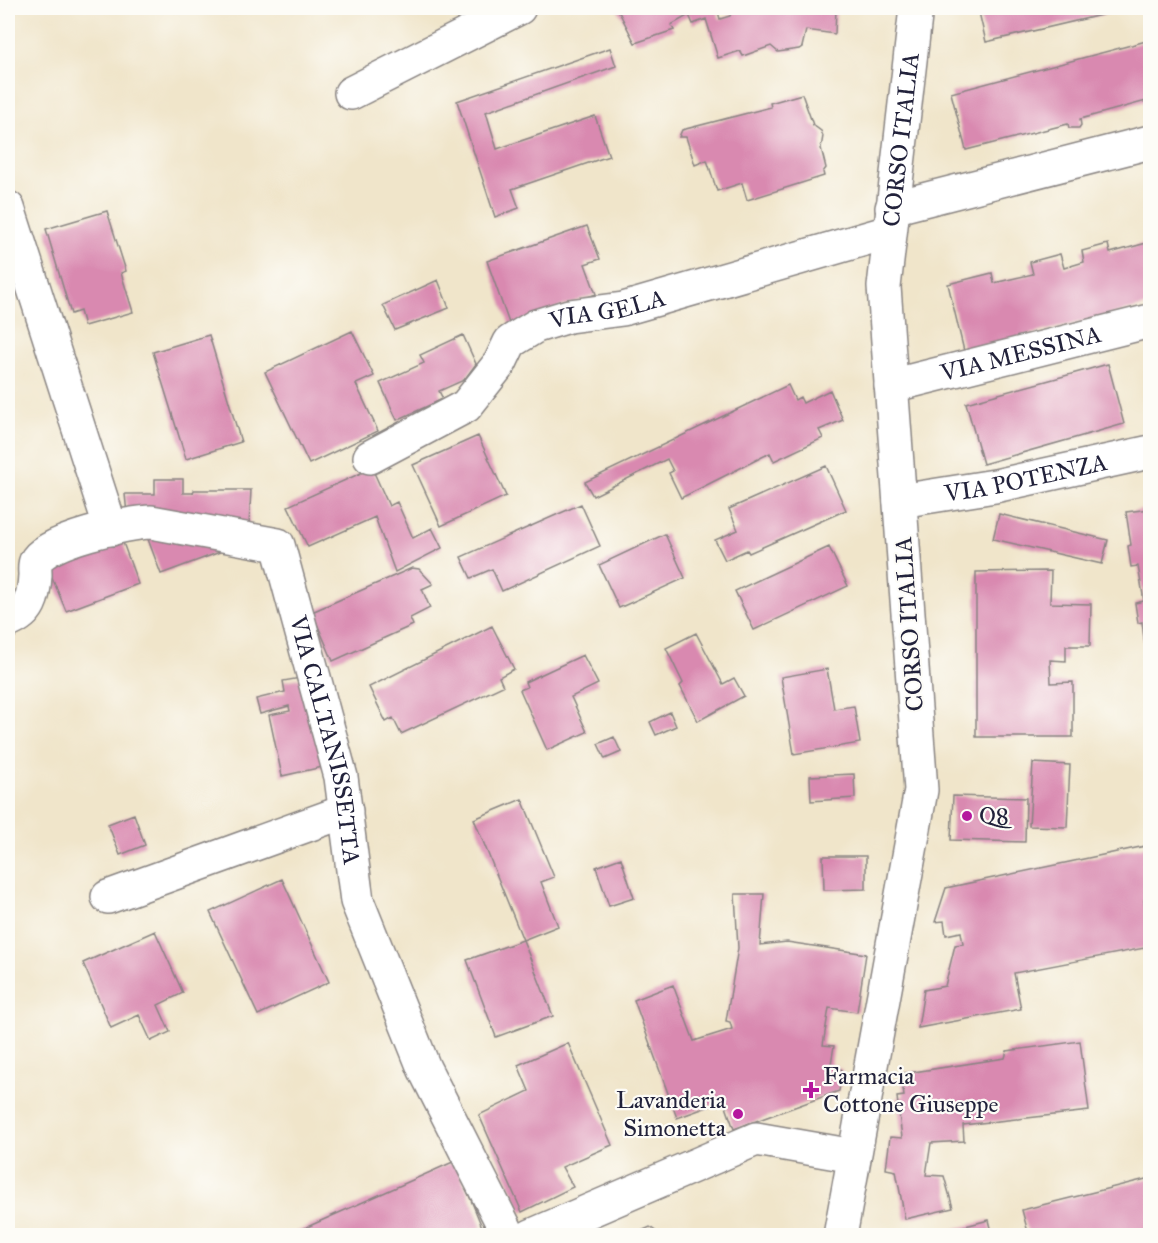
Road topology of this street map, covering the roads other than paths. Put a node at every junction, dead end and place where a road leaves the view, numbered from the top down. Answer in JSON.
{"nodes":[{"id":1,"x":519,"y":8,"type":"edge"},
{"id":2,"x":916,"y":8,"type":"edge"},
{"id":3,"x":351,"y":93,"type":"dead end"},
{"id":4,"x":1150,"y":142,"type":"edge"},
{"id":5,"x":8,"y":208,"type":"edge"},
{"id":6,"x":891,"y":220,"type":"junction"},
{"id":7,"x":1150,"y":321,"type":"edge"},
{"id":8,"x":891,"y":386,"type":"junction"},
{"id":9,"x":1150,"y":452,"type":"edge"},
{"id":10,"x":370,"y":457,"type":"dead end"},
{"id":11,"x":900,"y":501,"type":"junction"},
{"id":12,"x":111,"y":529,"type":"junction"},
{"id":13,"x":8,"y":621,"type":"edge"},
{"id":14,"x":346,"y":811,"type":"junction"},
{"id":15,"x":108,"y":897,"type":"dead end"},
{"id":16,"x":854,"y":1156,"type":"junction"},
{"id":17,"x":509,"y":1236,"type":"edge"},
{"id":18,"x":531,"y":1236,"type":"edge"},
{"id":19,"x":840,"y":1236,"type":"edge"}],
"edges":[{"from":1,"to":3,"type":"street"},
{"from":2,"to":6,"type":"street","name":"CORSO ITALIA"},
{"from":4,"to":6,"type":"street","name":"VIA GELA"},
{"from":5,"to":12,"type":"street"},
{"from":6,"to":8,"type":"street","name":"CORSO ITALIA"},
{"from":6,"to":10,"type":"street","name":"VIA GELA"},
{"from":7,"to":8,"type":"street","name":"VIA MESSINA"},
{"from":8,"to":11,"type":"street","name":"CORSO ITALIA"},
{"from":9,"to":11,"type":"street","name":"VIA POTENZA"},
{"from":11,"to":16,"type":"street","name":"CORSO ITALIA"},
{"from":12,"to":13,"type":"street","name":"VIA CALTANISSETTA"},
{"from":12,"to":14,"type":"street","name":"VIA CALTANISSETTA"},
{"from":14,"to":15,"type":"street"},
{"from":14,"to":17,"type":"street","name":"VIA CALTANISSETTA"},
{"from":16,"to":18,"type":"street"},
{"from":16,"to":19,"type":"street","name":"CORSO ITALIA"}]}
